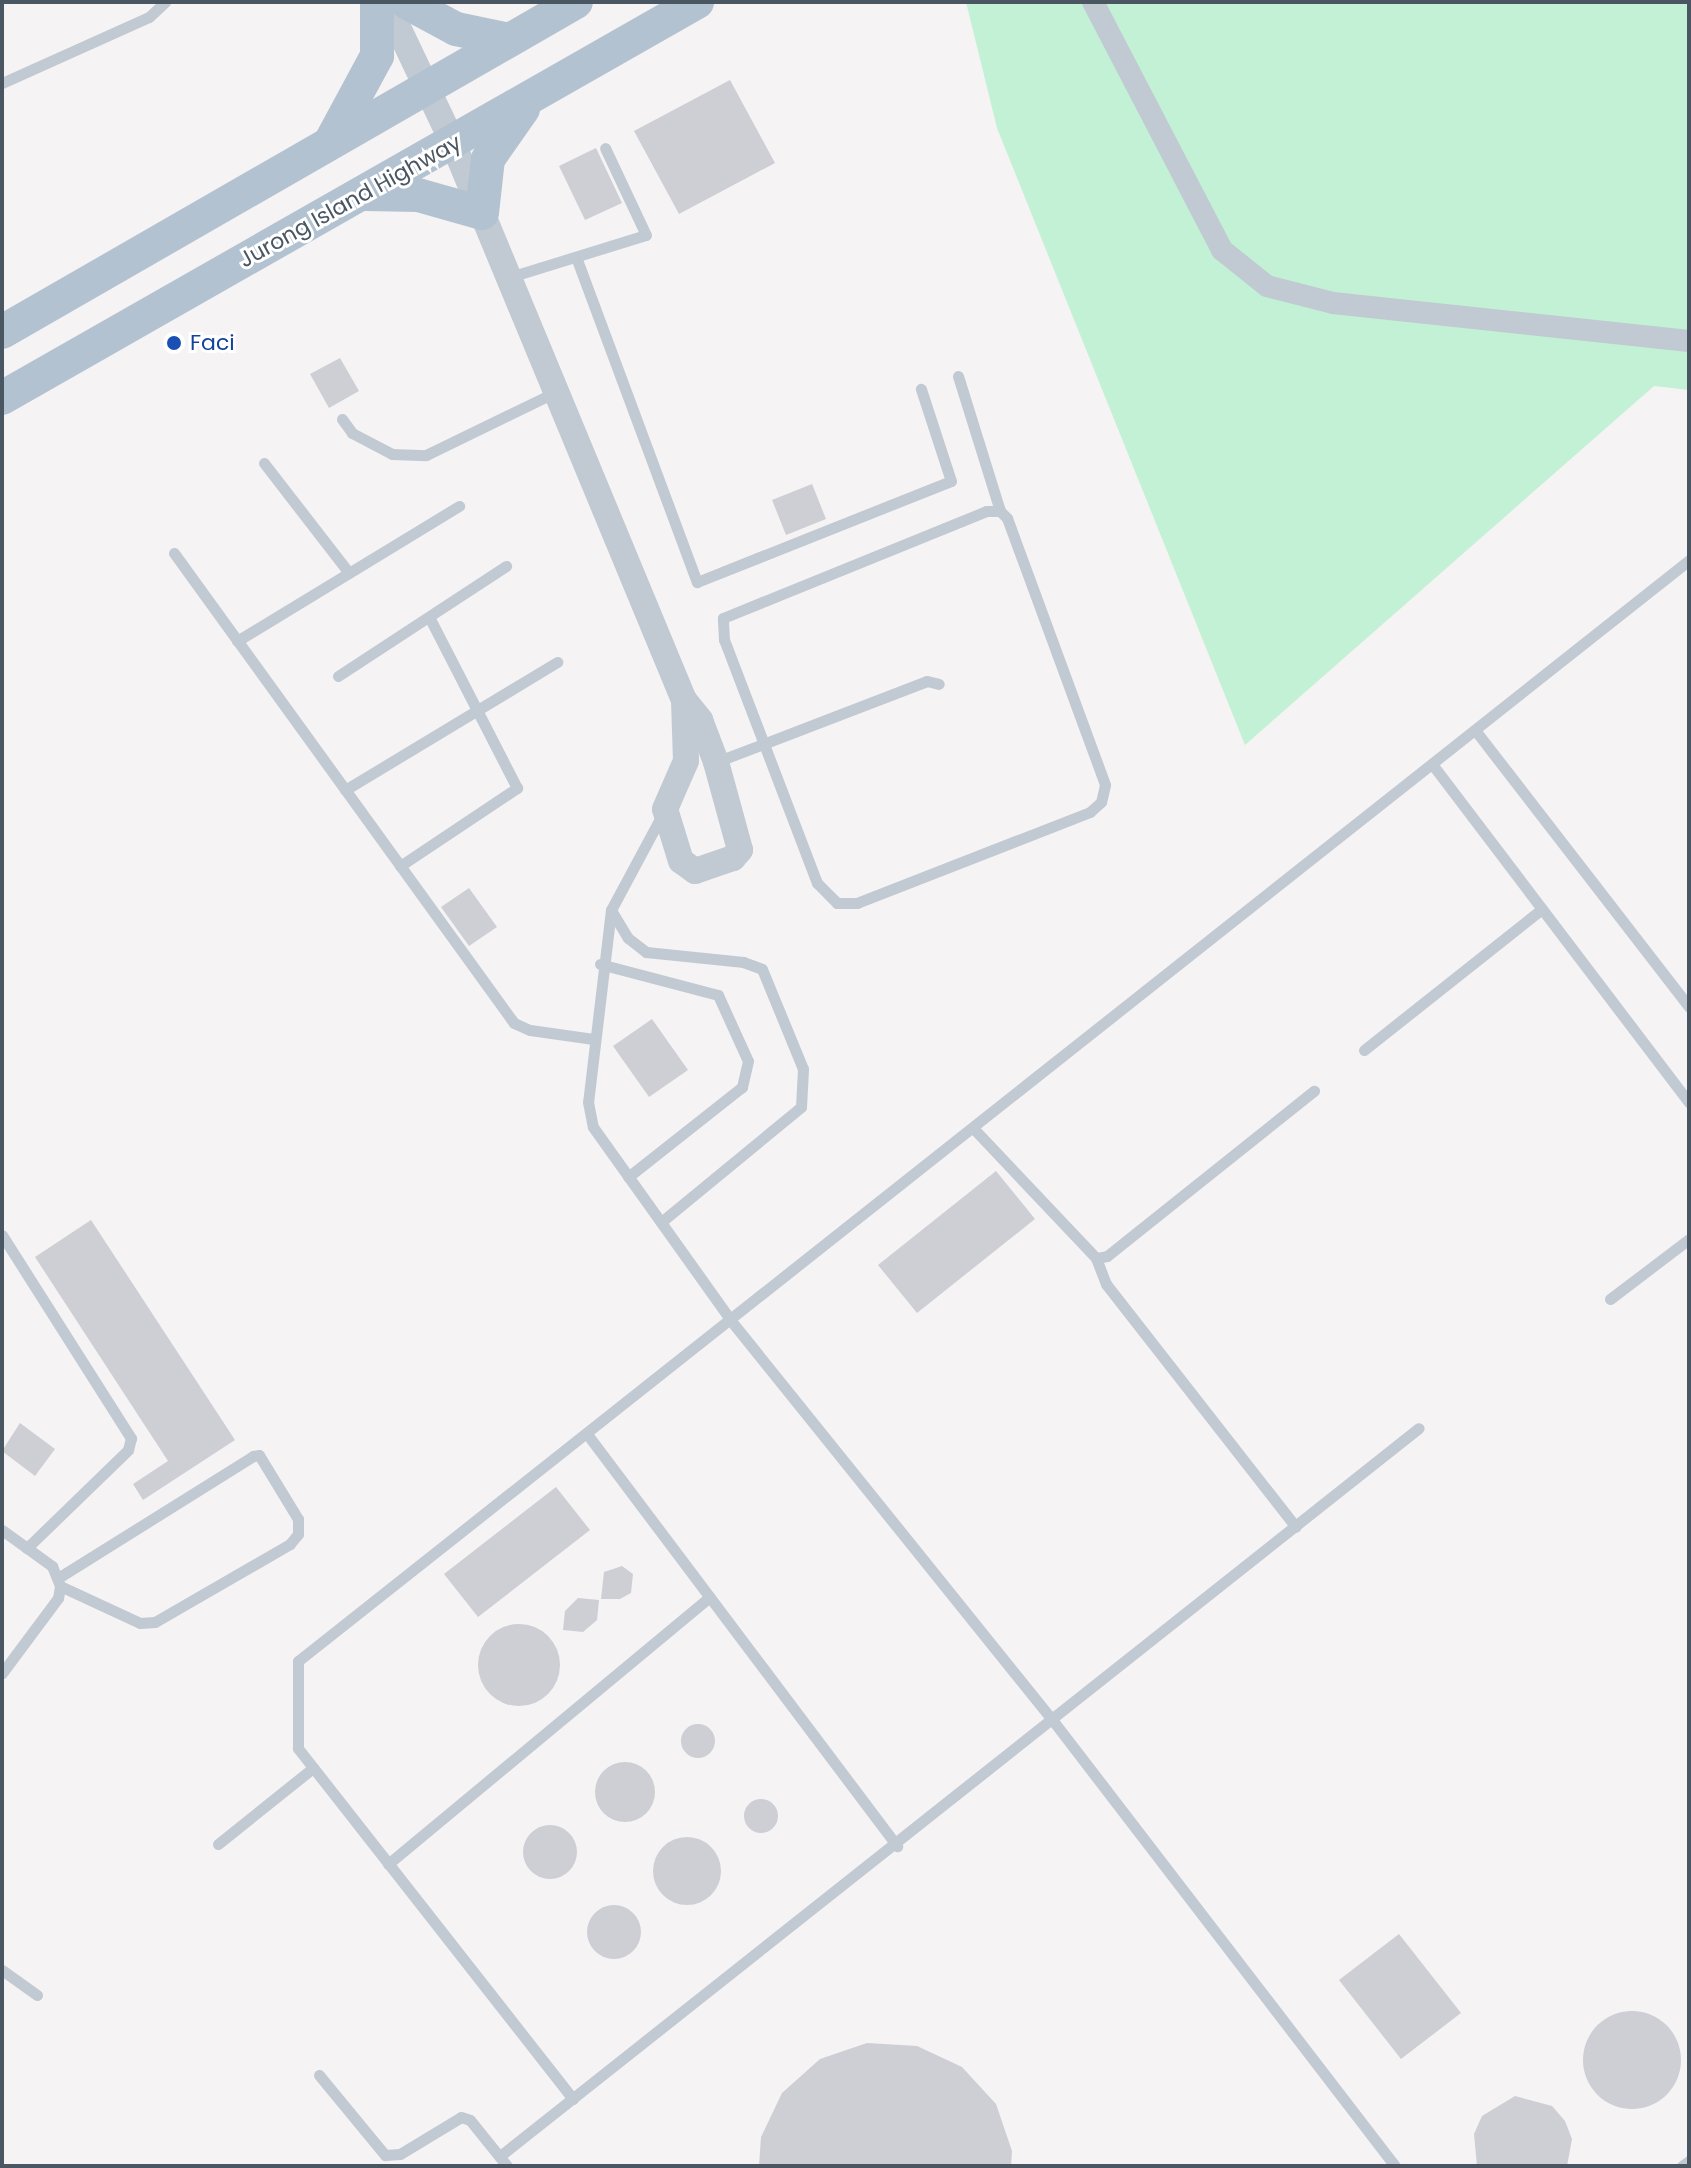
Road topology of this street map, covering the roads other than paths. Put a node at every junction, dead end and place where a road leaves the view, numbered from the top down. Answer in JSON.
{"nodes":[{"id":1,"x":165,"y":2,"type":"edge"},
{"id":2,"x":377,"y":2,"type":"edge"},
{"id":3,"x":386,"y":2,"type":"edge"},
{"id":4,"x":406,"y":2,"type":"edge"},
{"id":5,"x":576,"y":2,"type":"edge"},
{"id":6,"x":697,"y":2,"type":"edge"},
{"id":7,"x":1093,"y":2,"type":"edge"},
{"id":8,"x":509,"y":40,"type":"junction"},
{"id":9,"x":2,"y":83,"type":"edge"},
{"id":10,"x":426,"y":88,"type":"junction"},
{"id":11,"x":533,"y":96,"type":"junction"},
{"id":12,"x":331,"y":142,"type":"junction"},
{"id":13,"x":453,"y":143,"type":"junction"},
{"id":14,"x":605,"y":148,"type":"dead end"},
{"id":15,"x":361,"y":194,"type":"junction"},
{"id":16,"x":482,"y":213,"type":"junction"},
{"id":17,"x":576,"y":257,"type":"junction"},
{"id":18,"x":509,"y":277,"type":"junction"},
{"id":19,"x":2,"y":332,"type":"edge"},
{"id":20,"x":1689,"y":341,"type":"edge"},
{"id":21,"x":958,"y":376,"type":"dead end"},
{"id":22,"x":921,"y":389,"type":"dead end"},
{"id":23,"x":556,"y":391,"type":"junction"},
{"id":24,"x":2,"y":398,"type":"edge"},
{"id":25,"x":342,"y":419,"type":"dead end"},
{"id":26,"x":264,"y":463,"type":"dead end"},
{"id":27,"x":459,"y":506,"type":"dead end"},
{"id":28,"x":1000,"y":511,"type":"junction"},
{"id":29,"x":174,"y":553,"type":"dead end"},
{"id":30,"x":1689,"y":560,"type":"edge"},
{"id":31,"x":506,"y":566,"type":"dead end"},
{"id":32,"x":349,"y":573,"type":"junction"},
{"id":33,"x":430,"y":619,"type":"junction"},
{"id":34,"x":237,"y":641,"type":"junction"},
{"id":35,"x":557,"y":662,"type":"dead end"},
{"id":36,"x":338,"y":676,"type":"dead end"},
{"id":37,"x":939,"y":684,"type":"dead end"},
{"id":38,"x":684,"y":700,"type":"junction"},
{"id":39,"x":476,"y":711,"type":"junction"},
{"id":40,"x":1475,"y":730,"type":"junction"},
{"id":41,"x":764,"y":743,"type":"junction"},
{"id":42,"x":716,"y":762,"type":"junction"},
{"id":43,"x":1432,"y":764,"type":"junction"},
{"id":44,"x":345,"y":790,"type":"junction"},
{"id":45,"x":665,"y":809,"type":"junction"},
{"id":46,"x":400,"y":866,"type":"junction"},
{"id":47,"x":1542,"y":909,"type":"junction"},
{"id":48,"x":611,"y":910,"type":"junction"},
{"id":49,"x":600,"y":964,"type":"junction"},
{"id":50,"x":1689,"y":1007,"type":"edge"},
{"id":51,"x":593,"y":1039,"type":"junction"},
{"id":52,"x":1364,"y":1050,"type":"dead end"},
{"id":53,"x":1314,"y":1091,"type":"dead end"},
{"id":54,"x":1689,"y":1103,"type":"edge"},
{"id":55,"x":974,"y":1129,"type":"junction"},
{"id":56,"x":628,"y":1177,"type":"junction"},
{"id":57,"x":661,"y":1222,"type":"junction"},
{"id":58,"x":2,"y":1235,"type":"edge"},
{"id":59,"x":1689,"y":1239,"type":"edge"},
{"id":60,"x":1096,"y":1258,"type":"junction"},
{"id":61,"x":1610,"y":1299,"type":"dead end"},
{"id":62,"x":732,"y":1322,"type":"junction"},
{"id":63,"x":1419,"y":1428,"type":"dead end"},
{"id":64,"x":587,"y":1434,"type":"junction"},
{"id":65,"x":1296,"y":1527,"type":"junction"},
{"id":66,"x":2,"y":1530,"type":"edge"},
{"id":67,"x":27,"y":1548,"type":"junction"},
{"id":68,"x":59,"y":1582,"type":"junction"},
{"id":69,"x":710,"y":1597,"type":"junction"},
{"id":70,"x":2,"y":1673,"type":"edge"},
{"id":71,"x":1054,"y":1722,"type":"junction"},
{"id":72,"x":313,"y":1768,"type":"junction"},
{"id":73,"x":218,"y":1844,"type":"dead end"},
{"id":74,"x":897,"y":1846,"type":"junction"},
{"id":75,"x":388,"y":1864,"type":"junction"},
{"id":76,"x":2,"y":1970,"type":"edge"},
{"id":77,"x":37,"y":1995,"type":"dead end"},
{"id":78,"x":319,"y":2075,"type":"dead end"},
{"id":79,"x":573,"y":2099,"type":"junction"},
{"id":80,"x":503,"y":2161,"type":"edge"},
{"id":81,"x":1689,"y":2161,"type":"edge"},
{"id":82,"x":1395,"y":2166,"type":"edge"},
{"id":83,"x":1682,"y":2166,"type":"edge"}],
"edges":[{"from":1,"to":9,"type":"lane"},
{"from":2,"to":12,"type":"main road"},
{"from":3,"to":10,"type":"street"},
{"from":4,"to":8,"type":"main road"},
{"from":5,"to":8,"type":"main road"},
{"from":6,"to":11,"type":"main road","name":"Jurong Island Highway"},
{"from":7,"to":20,"type":"street"},
{"from":8,"to":10,"type":"main road"},
{"from":10,"to":12,"type":"main road"},
{"from":10,"to":13,"type":"street"},
{"from":11,"to":13,"type":"main road","name":"Jurong Island Highway"},
{"from":11,"to":16,"type":"main road"},
{"from":12,"to":19,"type":"main road"},
{"from":13,"to":15,"type":"main road","name":"Jurong Island Highway"},
{"from":13,"to":16,"type":"street"},
{"from":14,"to":17,"type":"lane"},
{"from":15,"to":16,"type":"main road"},
{"from":15,"to":24,"type":"main road","name":"Jurong Island Highway"},
{"from":16,"to":18,"type":"street"},
{"from":17,"to":18,"type":"lane"},
{"from":17,"to":22,"type":"lane"},
{"from":18,"to":23,"type":"street"},
{"from":21,"to":28,"type":"lane"},
{"from":23,"to":25,"type":"lane"},
{"from":23,"to":38,"type":"street"},
{"from":26,"to":32,"type":"lane"},
{"from":27,"to":32,"type":"lane"},
{"from":28,"to":41,"type":"lane"},
{"from":28,"to":41,"type":"lane"},
{"from":29,"to":34,"type":"lane"},
{"from":30,"to":40,"type":"lane"},
{"from":31,"to":33,"type":"lane"},
{"from":32,"to":34,"type":"lane"},
{"from":33,"to":36,"type":"lane"},
{"from":33,"to":39,"type":"lane"},
{"from":34,"to":44,"type":"lane"},
{"from":35,"to":39,"type":"lane"},
{"from":37,"to":41,"type":"lane"},
{"from":38,"to":42,"type":"street"},
{"from":38,"to":45,"type":"street"},
{"from":39,"to":44,"type":"lane"},
{"from":39,"to":46,"type":"lane"},
{"from":40,"to":43,"type":"lane"},
{"from":40,"to":50,"type":"lane"},
{"from":41,"to":42,"type":"lane"},
{"from":42,"to":45,"type":"street"},
{"from":43,"to":47,"type":"lane"},
{"from":43,"to":55,"type":"lane"},
{"from":44,"to":46,"type":"lane"},
{"from":45,"to":48,"type":"lane"},
{"from":46,"to":51,"type":"lane"},
{"from":47,"to":52,"type":"lane"},
{"from":47,"to":54,"type":"lane"},
{"from":48,"to":49,"type":"lane"},
{"from":48,"to":57,"type":"lane"},
{"from":49,"to":51,"type":"lane"},
{"from":49,"to":56,"type":"lane"},
{"from":51,"to":56,"type":"lane"},
{"from":53,"to":60,"type":"lane"},
{"from":55,"to":60,"type":"lane"},
{"from":55,"to":62,"type":"lane"},
{"from":56,"to":57,"type":"lane"},
{"from":57,"to":62,"type":"lane"},
{"from":58,"to":67,"type":"lane"},
{"from":59,"to":61,"type":"lane"},
{"from":60,"to":65,"type":"lane"},
{"from":62,"to":64,"type":"lane"},
{"from":62,"to":71,"type":"lane"},
{"from":63,"to":65,"type":"lane"},
{"from":64,"to":69,"type":"lane"},
{"from":64,"to":72,"type":"lane"},
{"from":65,"to":71,"type":"lane"},
{"from":66,"to":67,"type":"lane"},
{"from":67,"to":68,"type":"lane"},
{"from":68,"to":68,"type":"lane"},
{"from":68,"to":70,"type":"lane"},
{"from":69,"to":74,"type":"lane"},
{"from":69,"to":75,"type":"lane"},
{"from":71,"to":74,"type":"lane"},
{"from":71,"to":82,"type":"lane"},
{"from":72,"to":73,"type":"lane"},
{"from":72,"to":75,"type":"lane"},
{"from":74,"to":79,"type":"lane"},
{"from":75,"to":79,"type":"lane"},
{"from":76,"to":77,"type":"lane"},
{"from":78,"to":80,"type":"lane"},
{"from":79,"to":80,"type":"lane"},
{"from":81,"to":83,"type":"lane"}]}
